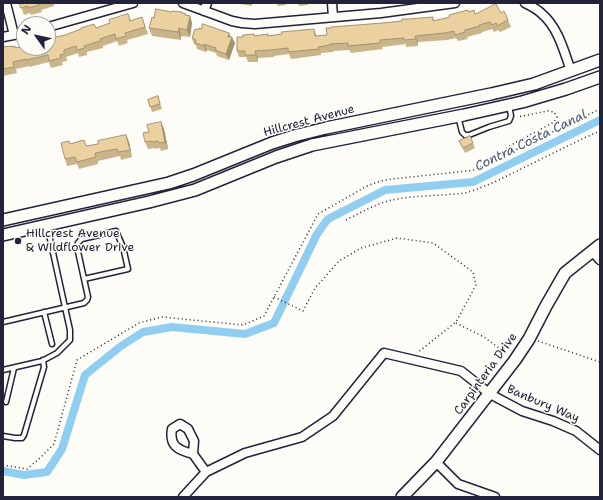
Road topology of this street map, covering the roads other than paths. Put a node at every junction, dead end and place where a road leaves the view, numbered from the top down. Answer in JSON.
{"nodes":[{"id":1,"x":6,"y":3,"type":"edge"},
{"id":2,"x":133,"y":3,"type":"edge"},
{"id":3,"x":183,"y":3,"type":"edge"},
{"id":4,"x":332,"y":3,"type":"edge"},
{"id":5,"x":455,"y":3,"type":"edge"},
{"id":6,"x":525,"y":3,"type":"edge"},
{"id":7,"x":435,"y":5,"type":"edge"},
{"id":8,"x":206,"y":7,"type":"edge"},
{"id":9,"x":332,"y":17,"type":"junction"},
{"id":10,"x":56,"y":25,"type":"edge"},
{"id":11,"x":14,"y":35,"type":"joint"},
{"id":12,"x":3,"y":37,"type":"edge"},
{"id":13,"x":600,"y":60,"type":"edge"},
{"id":14,"x":571,"y":71,"type":"junction"},
{"id":15,"x":600,"y":77,"type":"edge"},
{"id":16,"x":509,"y":105,"type":"junction"},
{"id":17,"x":458,"y":116,"type":"junction"},
{"id":18,"x":95,"y":199,"type":"junction"},
{"id":19,"x":3,"y":220,"type":"edge"},
{"id":20,"x":48,"y":225,"type":"junction"},
{"id":21,"x":3,"y":235,"type":"edge"},
{"id":22,"x":596,"y":248,"type":"edge"},
{"id":23,"x":600,"y":260,"type":"edge"},
{"id":24,"x":84,"y":280,"type":"junction"},
{"id":25,"x":65,"y":308,"type":"junction"},
{"id":26,"x":44,"y":312,"type":"junction"},
{"id":27,"x":3,"y":322,"type":"edge"},
{"id":28,"x":52,"y":344,"type":"dead end"},
{"id":29,"x":43,"y":360,"type":"junction"},
{"id":30,"x":14,"y":368,"type":"junction"},
{"id":31,"x":3,"y":370,"type":"edge"},
{"id":32,"x":490,"y":394,"type":"junction"},
{"id":33,"x":6,"y":402,"type":"dead end"},
{"id":34,"x":3,"y":436,"type":"edge"},
{"id":35,"x":600,"y":450,"type":"edge"},
{"id":36,"x":193,"y":454,"type":"dead end"},
{"id":37,"x":436,"y":462,"type":"junction"},
{"id":38,"x":206,"y":472,"type":"junction"},
{"id":39,"x":183,"y":497,"type":"edge"},
{"id":40,"x":402,"y":497,"type":"edge"},
{"id":41,"x":495,"y":497,"type":"edge"}],
"edges":[{"from":1,"to":11,"type":"street"},
{"from":2,"to":10,"type":"street"},
{"from":3,"to":8,"type":"street"},
{"from":4,"to":9,"type":"street"},
{"from":5,"to":7,"type":"street"},
{"from":6,"to":14,"type":"street"},
{"from":7,"to":9,"type":"street"},
{"from":8,"to":9,"type":"street"},
{"from":11,"to":12,"type":"street"},
{"from":13,"to":14,"type":"main road","name":"Hillcrest Avenue"},
{"from":14,"to":18,"type":"main road","name":"Hillcrest Avenue"},
{"from":15,"to":16,"type":"main road","name":"Hillcrest Avenue"},
{"from":16,"to":17,"type":"main road","name":"Hillcrest Avenue"},
{"from":16,"to":17,"type":"lane"},
{"from":17,"to":20,"type":"main road","name":"Hillcrest Avenue"},
{"from":18,"to":19,"type":"main road","name":"Hillcrest Avenue"},
{"from":18,"to":20,"type":"main road"},
{"from":20,"to":21,"type":"main road","name":"Hillcrest Avenue"},
{"from":20,"to":25,"type":"lane"},
{"from":22,"to":23,"type":"street"},
{"from":22,"to":32,"type":"main road","name":"Carpinteria Drive"},
{"from":24,"to":24,"type":"lane"},
{"from":24,"to":25,"type":"lane"},
{"from":25,"to":26,"type":"lane"},
{"from":25,"to":29,"type":"lane"},
{"from":26,"to":27,"type":"lane"},
{"from":26,"to":28,"type":"lane"},
{"from":29,"to":30,"type":"lane"},
{"from":29,"to":34,"type":"lane"},
{"from":30,"to":31,"type":"lane"},
{"from":30,"to":33,"type":"lane"},
{"from":32,"to":35,"type":"street","name":"Banbury Way"},
{"from":32,"to":37,"type":"main road","name":"Carpinteria Drive"},
{"from":32,"to":38,"type":"street","name":"Banbury Way"},
{"from":36,"to":38,"type":"street"},
{"from":37,"to":40,"type":"main road","name":"Carpinteria Drive"},
{"from":37,"to":41,"type":"street"},
{"from":38,"to":39,"type":"street"}]}
